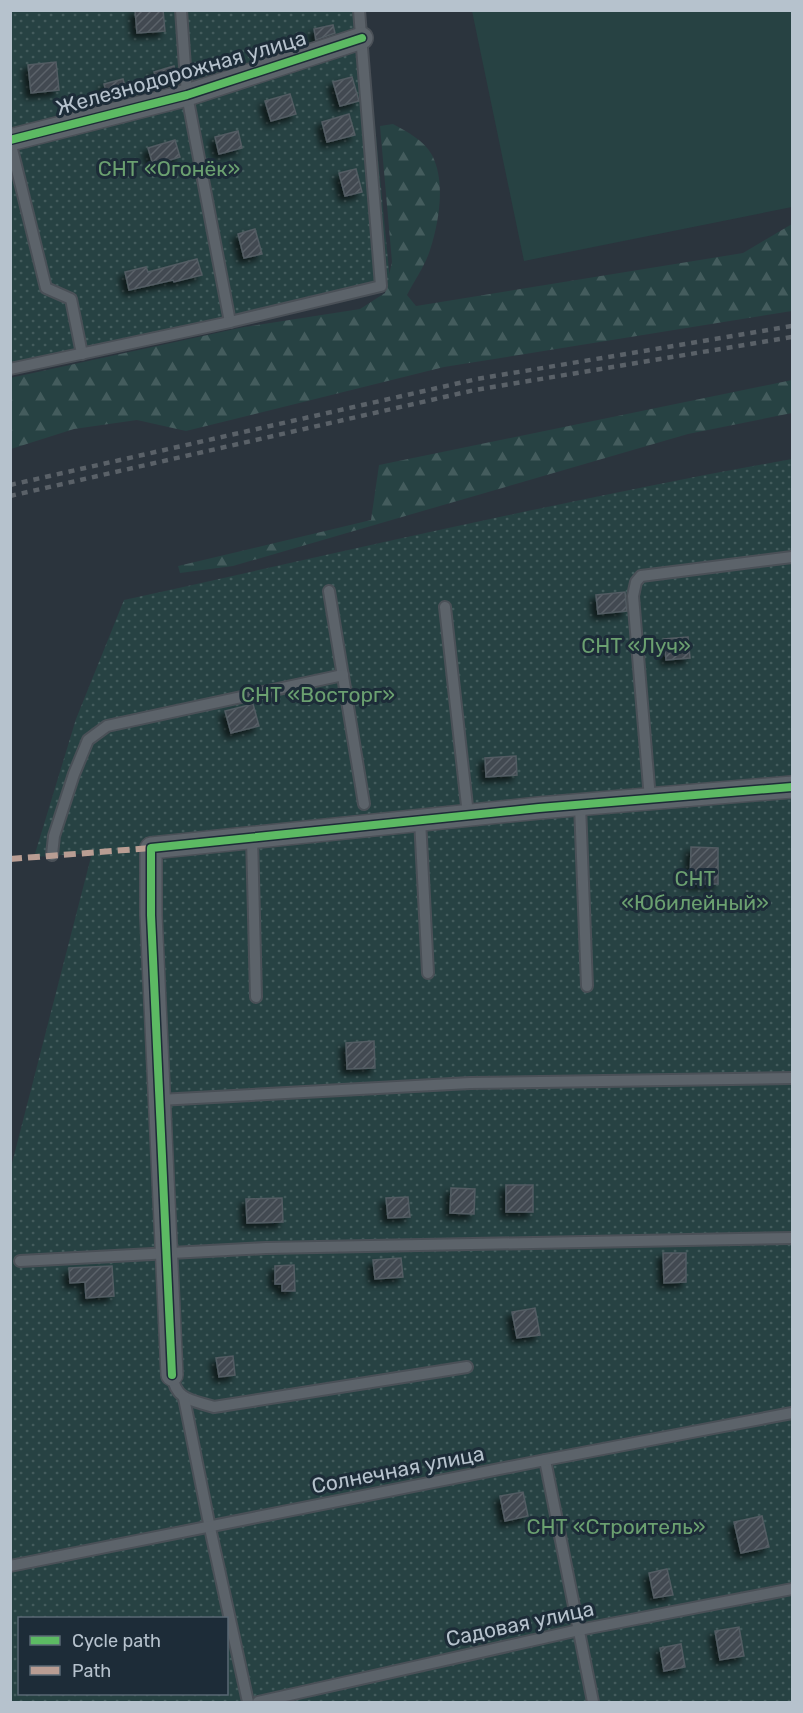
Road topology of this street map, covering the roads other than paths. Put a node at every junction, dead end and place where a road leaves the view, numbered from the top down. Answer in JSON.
{"nodes":[{"id":1,"x":181,"y":10,"type":"edge"},
{"id":2,"x":359,"y":10,"type":"edge"},
{"id":3,"x":362,"y":39,"type":"junction"},
{"id":4,"x":187,"y":95,"type":"junction"},
{"id":5,"x":10,"y":141,"type":"edge"},
{"id":6,"x":230,"y":322,"type":"junction"},
{"id":7,"x":82,"y":354,"type":"junction"},
{"id":8,"x":10,"y":369,"type":"edge"},
{"id":9,"x":792,"y":557,"type":"edge"},
{"id":10,"x":328,"y":591,"type":"dead end"},
{"id":11,"x":445,"y":607,"type":"dead end"},
{"id":12,"x":343,"y":675,"type":"junction"},
{"id":13,"x":792,"y":787,"type":"edge"},
{"id":14,"x":651,"y":799,"type":"junction"},
{"id":15,"x":364,"y":804,"type":"dead end"},
{"id":16,"x":580,"y":805,"type":"junction"},
{"id":17,"x":468,"y":815,"type":"junction"},
{"id":18,"x":420,"y":820,"type":"junction"},
{"id":19,"x":252,"y":837,"type":"junction"},
{"id":20,"x":52,"y":855,"type":"dead end"},
{"id":21,"x":428,"y":973,"type":"dead end"},
{"id":22,"x":587,"y":986,"type":"dead end"},
{"id":23,"x":256,"y":997,"type":"dead end"},
{"id":24,"x":792,"y":1078,"type":"edge"},
{"id":25,"x":159,"y":1100,"type":"junction"},
{"id":26,"x":792,"y":1238,"type":"edge"},
{"id":27,"x":166,"y":1254,"type":"junction"},
{"id":28,"x":20,"y":1261,"type":"dead end"},
{"id":29,"x":467,"y":1367,"type":"dead end"},
{"id":30,"x":172,"y":1375,"type":"joint"},
{"id":31,"x":184,"y":1398,"type":"junction"},
{"id":32,"x":792,"y":1413,"type":"edge"},
{"id":33,"x":545,"y":1460,"type":"junction"},
{"id":34,"x":210,"y":1528,"type":"junction"},
{"id":35,"x":10,"y":1566,"type":"edge"},
{"id":36,"x":792,"y":1589,"type":"edge"},
{"id":37,"x":579,"y":1630,"type":"junction"},
{"id":38,"x":248,"y":1702,"type":"edge"},
{"id":39,"x":258,"y":1702,"type":"edge"},
{"id":40,"x":593,"y":1702,"type":"edge"}],
"edges":[{"from":1,"to":4,"type":"lane"},
{"from":2,"to":3,"type":"lane"},
{"from":3,"to":4,"type":"street","name":"Железнодорожная улица"},
{"from":3,"to":6,"type":"lane"},
{"from":4,"to":5,"type":"street","name":"Железнодорожная улица"},
{"from":4,"to":6,"type":"lane"},
{"from":5,"to":7,"type":"lane"},
{"from":6,"to":7,"type":"lane"},
{"from":7,"to":8,"type":"lane"},
{"from":9,"to":14,"type":"lane"},
{"from":10,"to":12,"type":"lane"},
{"from":11,"to":17,"type":"lane"},
{"from":12,"to":15,"type":"lane"},
{"from":12,"to":20,"type":"lane"},
{"from":13,"to":14,"type":"street"},
{"from":14,"to":16,"type":"street"},
{"from":16,"to":17,"type":"street"},
{"from":16,"to":22,"type":"lane"},
{"from":17,"to":18,"type":"street"},
{"from":18,"to":19,"type":"street"},
{"from":18,"to":21,"type":"lane"},
{"from":19,"to":23,"type":"lane"},
{"from":19,"to":25,"type":"street"},
{"from":24,"to":25,"type":"lane"},
{"from":25,"to":27,"type":"street"},
{"from":26,"to":27,"type":"lane"},
{"from":27,"to":28,"type":"lane"},
{"from":27,"to":30,"type":"street"},
{"from":29,"to":31,"type":"lane"},
{"from":30,"to":31,"type":"lane"},
{"from":31,"to":34,"type":"lane"},
{"from":32,"to":33,"type":"lane","name":"Солнечная улица"},
{"from":33,"to":34,"type":"lane","name":"Солнечная улица"},
{"from":33,"to":37,"type":"lane"},
{"from":34,"to":35,"type":"lane","name":"Солнечная улица"},
{"from":34,"to":38,"type":"lane"},
{"from":36,"to":37,"type":"lane","name":"Садовая улица"},
{"from":37,"to":39,"type":"lane","name":"Садовая улица"},
{"from":37,"to":40,"type":"lane"}]}
